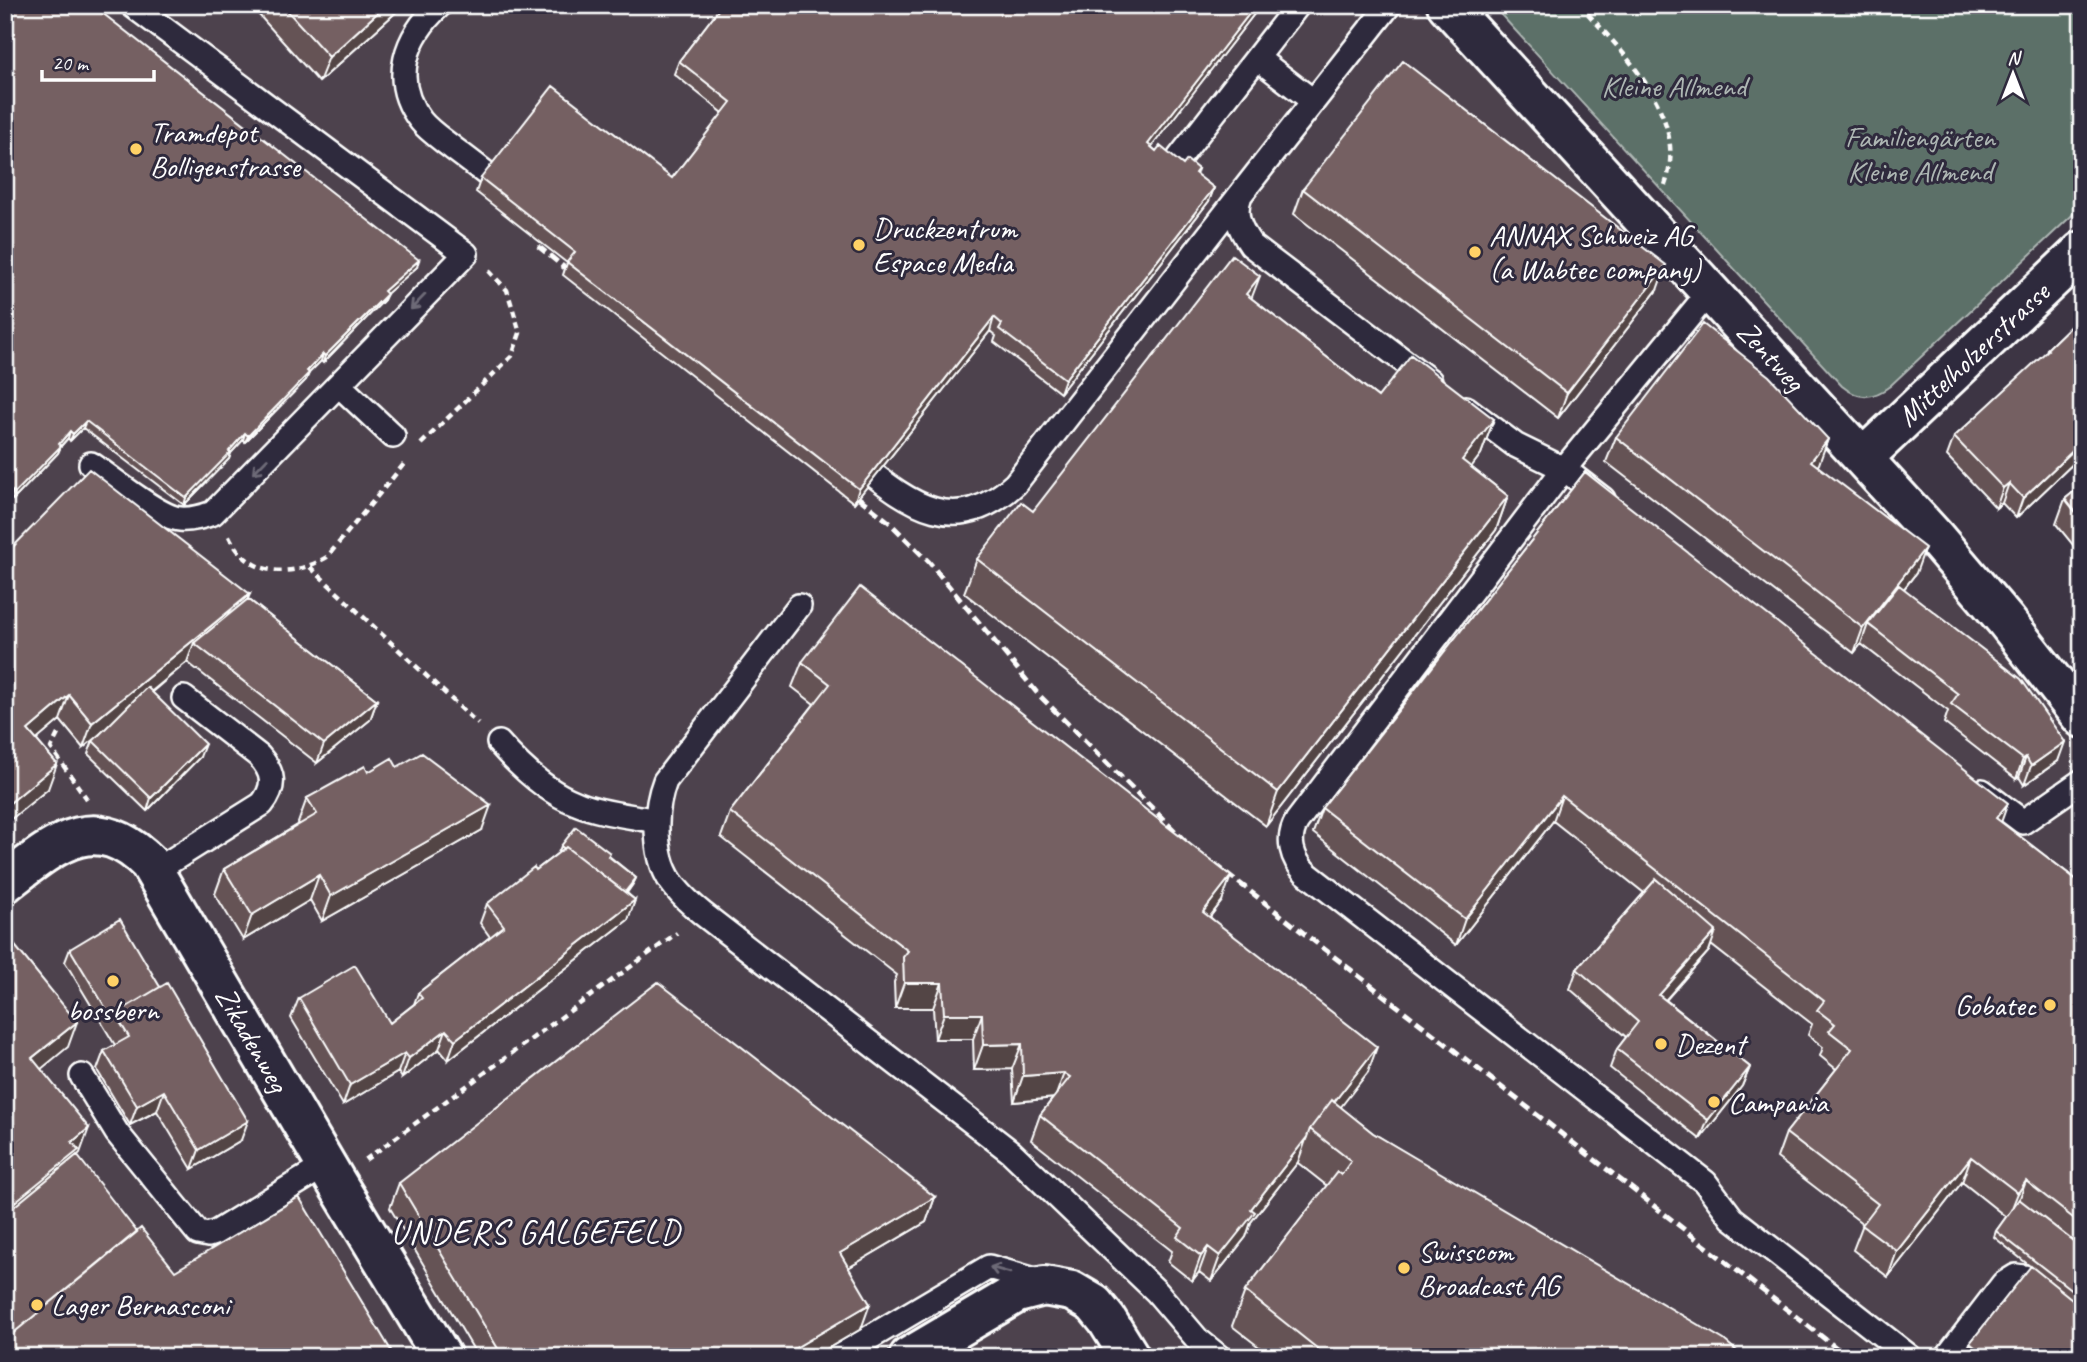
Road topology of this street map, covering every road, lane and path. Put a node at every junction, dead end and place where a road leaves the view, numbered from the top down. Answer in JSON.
{"nodes":[{"id":1,"x":132,"y":5,"type":"edge"},
{"id":2,"x":440,"y":5,"type":"edge"},
{"id":3,"x":1298,"y":5,"type":"edge"},
{"id":4,"x":1389,"y":5,"type":"edge"},
{"id":5,"x":1447,"y":5,"type":"edge"},
{"id":6,"x":1580,"y":5,"type":"edge"},
{"id":7,"x":1257,"y":58,"type":"junction"},
{"id":8,"x":1313,"y":101,"type":"junction"},
{"id":9,"x":1179,"y":158,"type":"edge"},
{"id":10,"x":1240,"y":195,"type":"junction"},
{"id":11,"x":522,"y":201,"type":"edge"},
{"id":12,"x":1640,"y":215,"type":"junction"},
{"id":13,"x":2082,"y":251,"type":"edge"},
{"id":14,"x":1710,"y":291,"type":"junction"},
{"id":15,"x":339,"y":385,"type":"junction"},
{"id":16,"x":393,"y":436,"type":"dead end"},
{"id":17,"x":831,"y":442,"type":"edge"},
{"id":18,"x":1864,"y":457,"type":"junction"},
{"id":19,"x":91,"y":464,"type":"dead end"},
{"id":20,"x":1564,"y":468,"type":"junction"},
{"id":21,"x":1617,"y":510,"type":"edge"},
{"id":22,"x":310,"y":567,"type":"dead end"},
{"id":23,"x":799,"y":606,"type":"dead end"},
{"id":24,"x":184,"y":698,"type":"dead end"},
{"id":25,"x":2082,"y":718,"type":"edge"},
{"id":26,"x":58,"y":734,"type":"edge"},
{"id":27,"x":499,"y":743,"type":"joint"},
{"id":28,"x":2082,"y":781,"type":"edge"},
{"id":29,"x":1970,"y":782,"type":"edge"},
{"id":30,"x":656,"y":821,"type":"junction"},
{"id":31,"x":102,"y":836,"type":"junction"},
{"id":32,"x":155,"y":871,"type":"junction"},
{"id":33,"x":5,"y":883,"type":"edge"},
{"id":34,"x":703,"y":914,"type":"junction"},
{"id":35,"x":82,"y":1076,"type":"dead end"},
{"id":36,"x":331,"y":1174,"type":"junction"},
{"id":37,"x":1066,"y":1289,"type":"junction"},
{"id":38,"x":2082,"y":1321,"type":"edge"},
{"id":39,"x":442,"y":1357,"type":"edge"},
{"id":40,"x":837,"y":1357,"type":"edge"},
{"id":41,"x":909,"y":1357,"type":"edge"},
{"id":42,"x":1130,"y":1357,"type":"edge"},
{"id":43,"x":1219,"y":1357,"type":"edge"},
{"id":44,"x":1910,"y":1357,"type":"edge"},
{"id":45,"x":1947,"y":1357,"type":"edge"}],
"edges":[{"from":1,"to":15,"type":"lane","one_way":true},
{"from":2,"to":11,"type":"lane"},
{"from":3,"to":7,"type":"lane"},
{"from":4,"to":8,"type":"lane"},
{"from":5,"to":12,"type":"street","name":"Zentweg"},
{"from":6,"to":12,"type":"path"},
{"from":7,"to":8,"type":"lane"},
{"from":7,"to":9,"type":"lane"},
{"from":8,"to":10,"type":"lane"},
{"from":10,"to":17,"type":"lane"},
{"from":10,"to":20,"type":"lane"},
{"from":12,"to":14,"type":"street","name":"Zentweg"},
{"from":13,"to":18,"type":"street","name":"Mittelholzerstrasse"},
{"from":14,"to":18,"type":"street","name":"Zentweg"},
{"from":14,"to":20,"type":"lane"},
{"from":15,"to":16,"type":"lane"},
{"from":15,"to":19,"type":"lane","one_way":true},
{"from":18,"to":25,"type":"street","name":"Zentweg"},
{"from":20,"to":21,"type":"lane"},
{"from":20,"to":44,"type":"lane"},
{"from":22,"to":27,"type":"path"},
{"from":23,"to":30,"type":"lane"},
{"from":24,"to":32,"type":"lane"},
{"from":26,"to":31,"type":"path"},
{"from":27,"to":30,"type":"lane"},
{"from":28,"to":29,"type":"lane"},
{"from":30,"to":34,"type":"lane"},
{"from":31,"to":32,"type":"street","name":"Zikadenweg"},
{"from":31,"to":33,"type":"street","name":"Zikadenweg"},
{"from":32,"to":36,"type":"street","name":"Zikadenweg"},
{"from":34,"to":36,"type":"path"},
{"from":34,"to":43,"type":"lane"},
{"from":35,"to":36,"type":"lane"},
{"from":36,"to":39,"type":"street","name":"Zikadenweg"},
{"from":37,"to":40,"type":"lane","one_way":true},
{"from":37,"to":41,"type":"street"},
{"from":37,"to":42,"type":"street"},
{"from":38,"to":45,"type":"lane"}]}
